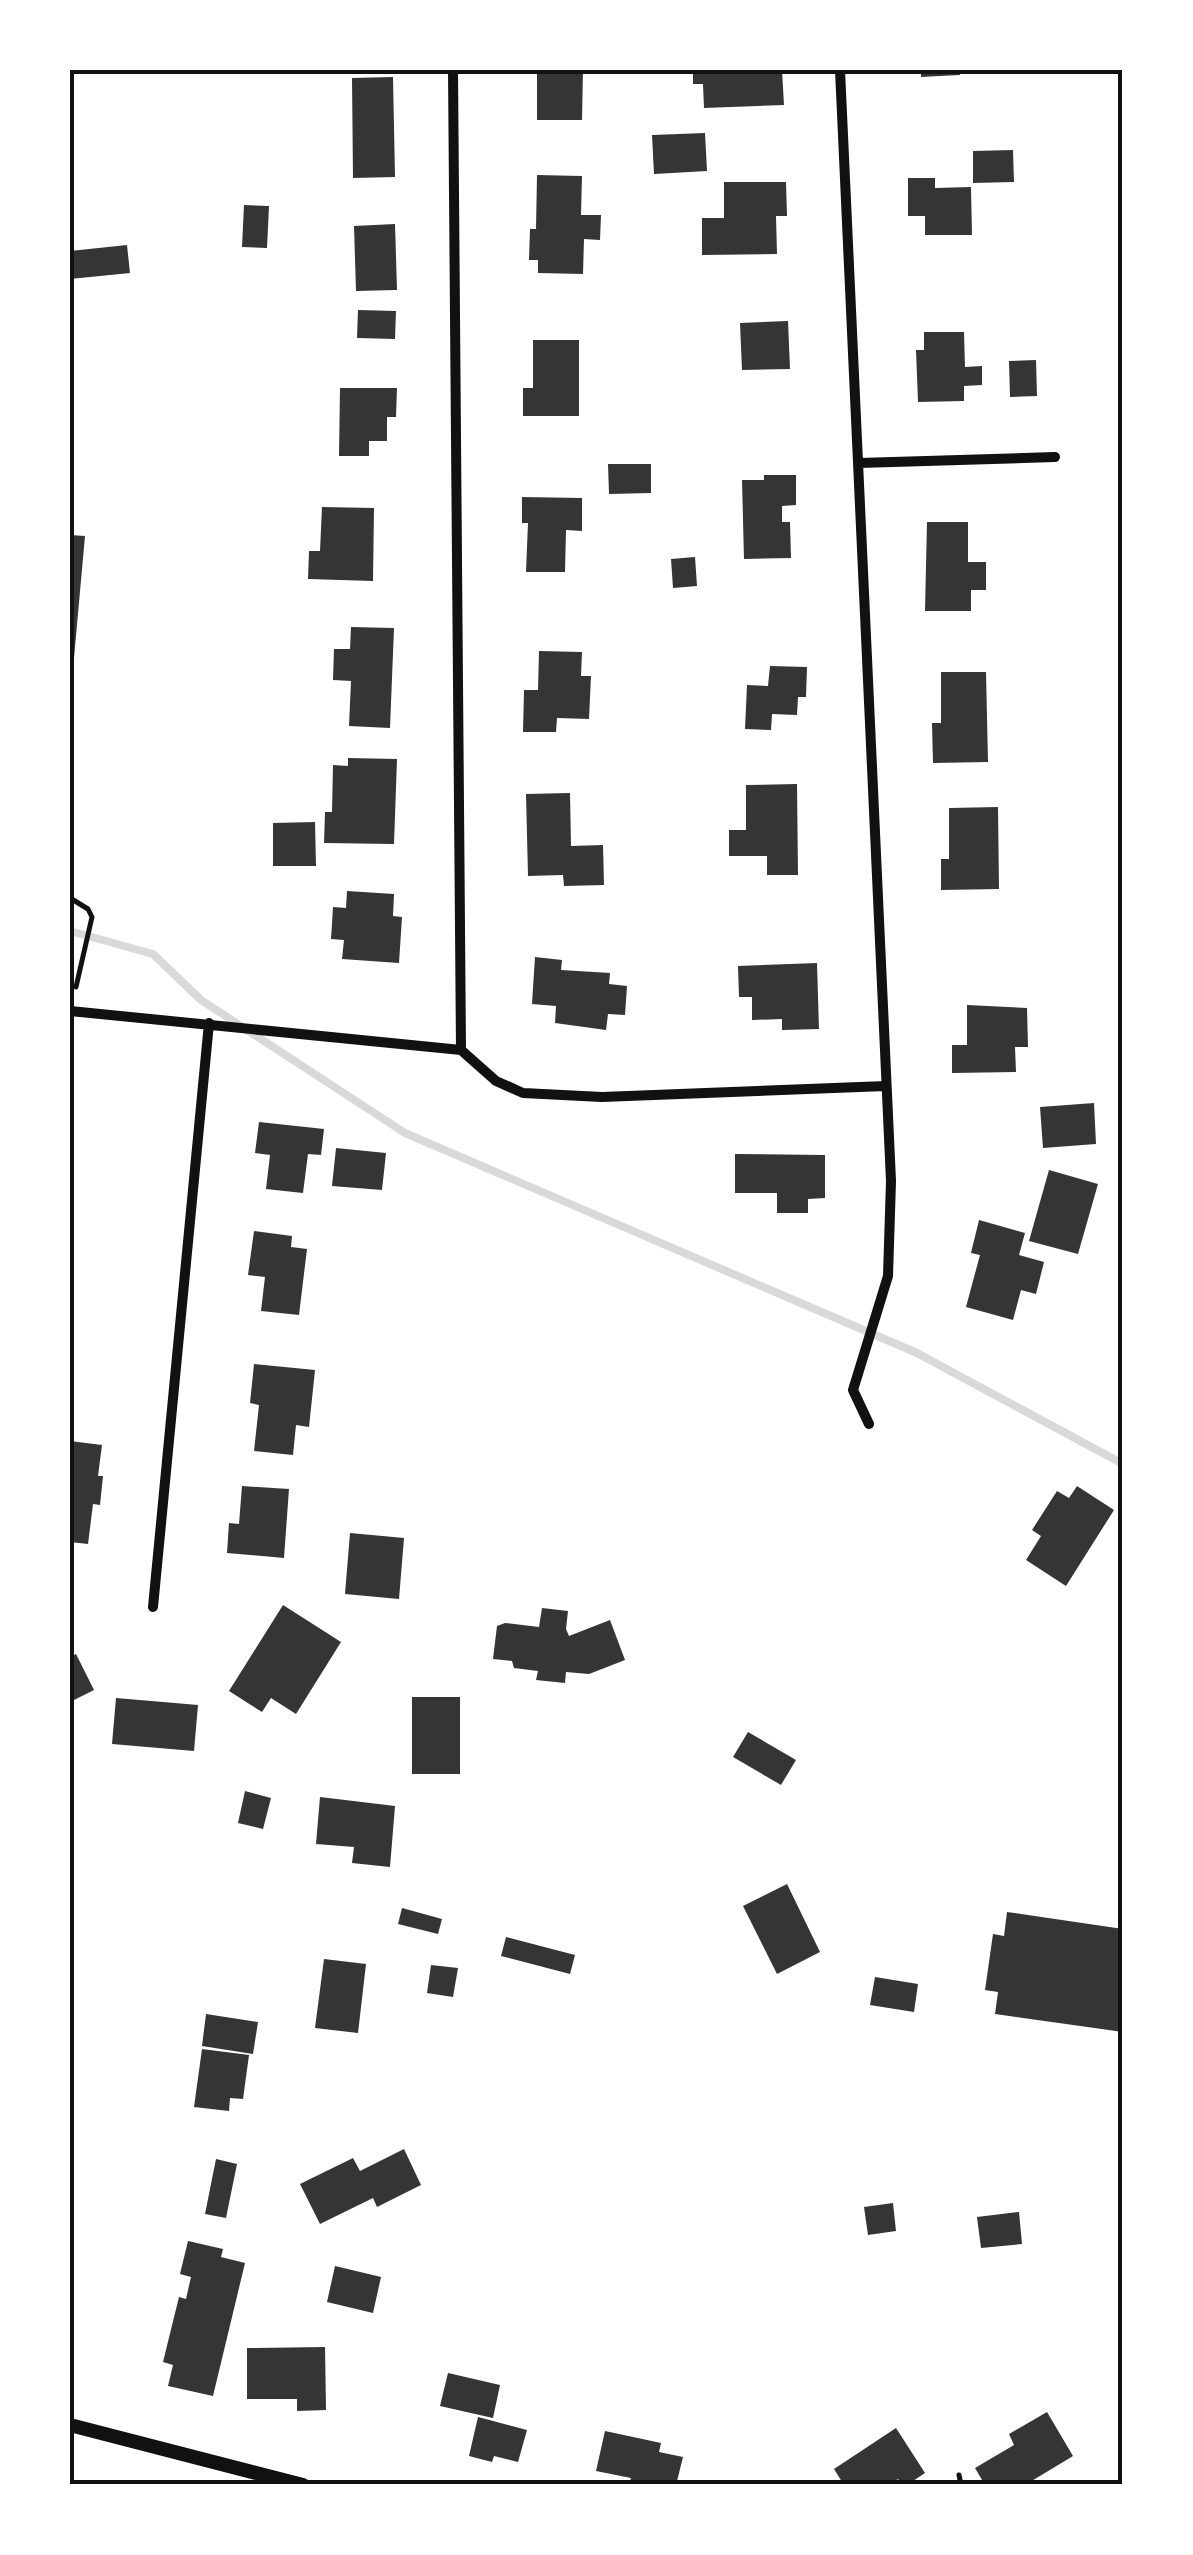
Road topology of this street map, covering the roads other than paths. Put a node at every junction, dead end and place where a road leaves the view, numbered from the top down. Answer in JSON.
{"nodes":[{"id":1,"x":453,"y":70,"type":"edge"},
{"id":2,"x":840,"y":70,"type":"edge"},
{"id":3,"x":1055,"y":457,"type":"dead end"},
{"id":4,"x":859,"y":463,"type":"junction"},
{"id":5,"x":70,"y":1011,"type":"edge"},
{"id":6,"x":209,"y":1023,"type":"junction"},
{"id":7,"x":461,"y":1050,"type":"junction"},
{"id":8,"x":886,"y":1086,"type":"junction"},
{"id":9,"x":869,"y":1424,"type":"dead end"},
{"id":10,"x":153,"y":1607,"type":"dead end"},
{"id":11,"x":70,"y":2425,"type":"edge"},
{"id":12,"x":959,"y":2475,"type":"dead end"},
{"id":13,"x":303,"y":2485,"type":"edge"},
{"id":14,"x":961,"y":2485,"type":"edge"}],
"edges":[{"from":1,"to":7,"type":"street"},
{"from":2,"to":4,"type":"street"},
{"from":3,"to":4,"type":"street"},
{"from":4,"to":8,"type":"street"},
{"from":5,"to":6,"type":"street"},
{"from":6,"to":7,"type":"street"},
{"from":6,"to":10,"type":"street"},
{"from":7,"to":8,"type":"street"},
{"from":8,"to":9,"type":"street"},
{"from":11,"to":13,"type":"street"},
{"from":12,"to":14,"type":"lane"}]}
